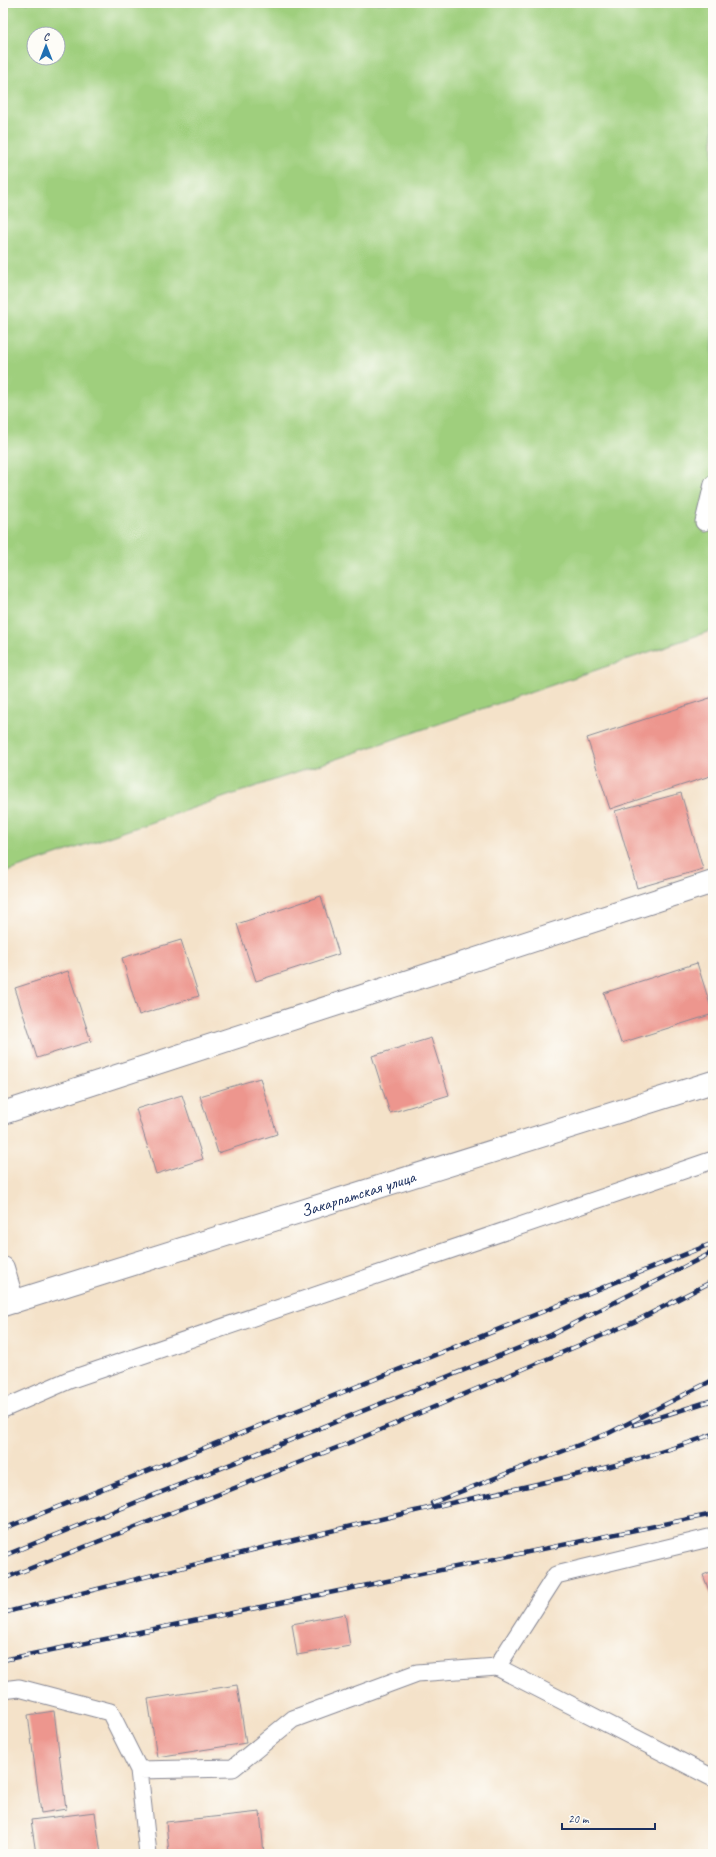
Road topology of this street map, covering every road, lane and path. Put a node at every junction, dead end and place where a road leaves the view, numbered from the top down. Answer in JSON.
{"nodes":[{"id":1,"x":713,"y":484,"type":"edge"},
{"id":2,"x":704,"y":522,"type":"dead end"},
{"id":3,"x":713,"y":882,"type":"edge"},
{"id":4,"x":713,"y":1082,"type":"edge"},
{"id":5,"x":3,"y":1113,"type":"edge"},
{"id":6,"x":713,"y":1160,"type":"edge"},
{"id":7,"x":3,"y":1268,"type":"edge"},
{"id":8,"x":8,"y":1304,"type":"edge"},
{"id":9,"x":3,"y":1409,"type":"edge"},
{"id":10,"x":713,"y":1537,"type":"edge"},
{"id":11,"x":497,"y":1667,"type":"junction"},
{"id":12,"x":3,"y":1690,"type":"edge"},
{"id":13,"x":139,"y":1770,"type":"junction"},
{"id":14,"x":711,"y":1778,"type":"dead end"},
{"id":15,"x":148,"y":1854,"type":"edge"}],
"edges":[{"from":1,"to":2,"type":"lane"},
{"from":3,"to":5,"type":"street"},
{"from":4,"to":8,"type":"street","name":"Закарпатская улица"},
{"from":6,"to":9,"type":"lane"},
{"from":7,"to":8,"type":"street"},
{"from":10,"to":11,"type":"lane"},
{"from":11,"to":13,"type":"lane"},
{"from":11,"to":14,"type":"lane"},
{"from":12,"to":13,"type":"lane"},
{"from":13,"to":15,"type":"lane"}]}
